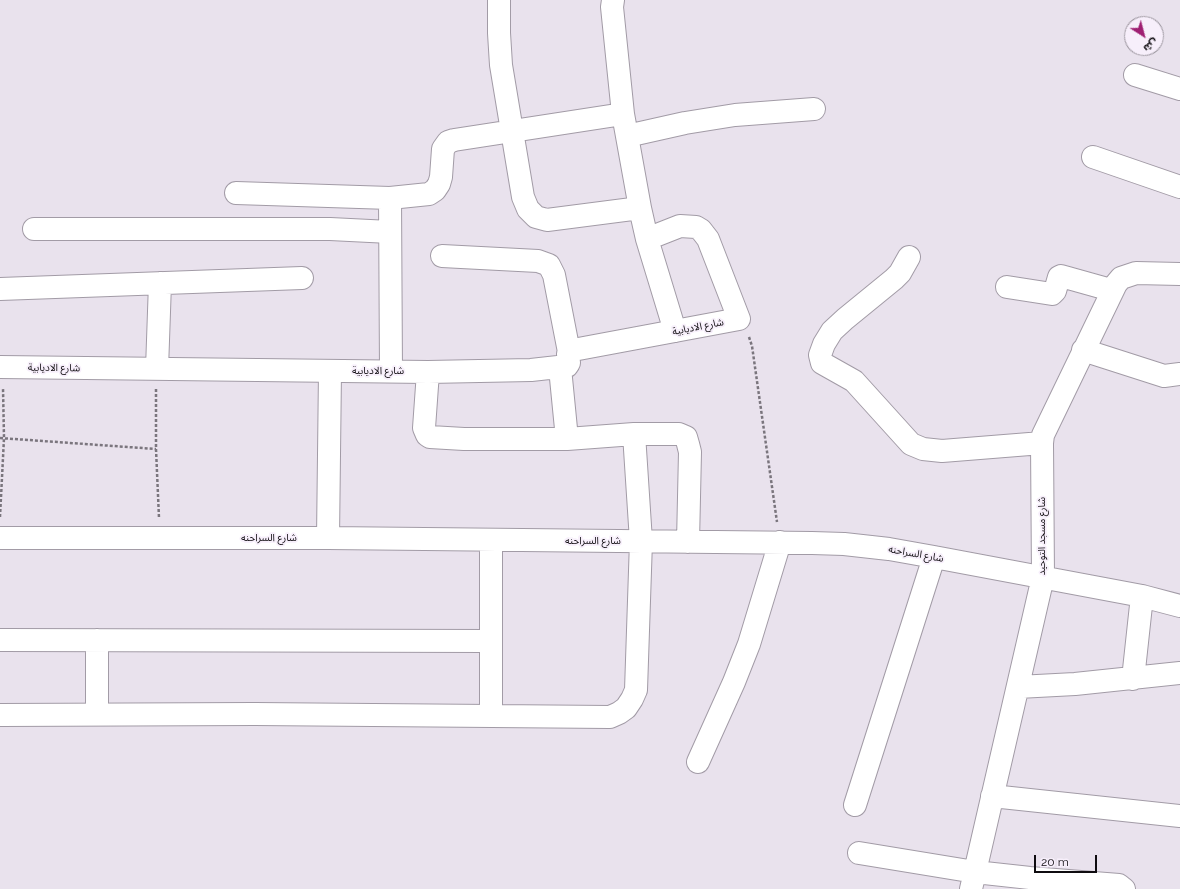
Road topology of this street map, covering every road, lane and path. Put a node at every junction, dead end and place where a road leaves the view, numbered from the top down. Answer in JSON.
{"nodes":[{"id":1,"x":499,"y":0,"type":"edge"},
{"id":2,"x":612,"y":0,"type":"edge"},
{"id":3,"x":1135,"y":75,"type":"dead end"},
{"id":4,"x":1180,"y":89,"type":"edge"},
{"id":5,"x":814,"y":109,"type":"dead end"},
{"id":6,"x":623,"y":114,"type":"junction"},
{"id":7,"x":513,"y":130,"type":"junction"},
{"id":8,"x":627,"y":136,"type":"junction"},
{"id":9,"x":1093,"y":157,"type":"dead end"},
{"id":10,"x":1180,"y":187,"type":"edge"},
{"id":11,"x":236,"y":193,"type":"dead end"},
{"id":12,"x":390,"y":198,"type":"junction"},
{"id":13,"x":640,"y":208,"type":"junction"},
{"id":14,"x":34,"y":229,"type":"dead end"},
{"id":15,"x":390,"y":232,"type":"junction"},
{"id":16,"x":647,"y":239,"type":"junction"},
{"id":17,"x":442,"y":256,"type":"dead end"},
{"id":18,"x":909,"y":257,"type":"dead end"},
{"id":19,"x":1180,"y":274,"type":"edge"},
{"id":20,"x":302,"y":278,"type":"dead end"},
{"id":21,"x":160,"y":283,"type":"junction"},
{"id":22,"x":1007,"y":287,"type":"dead end"},
{"id":23,"x":0,"y":289,"type":"edge"},
{"id":24,"x":1111,"y":290,"type":"junction"},
{"id":25,"x":738,"y":319,"type":"junction"},
{"id":26,"x":675,"y":331,"type":"junction"},
{"id":27,"x":1084,"y":350,"type":"junction"},
{"id":28,"x":564,"y":360,"type":"junction"},
{"id":29,"x":1,"y":368,"type":"edge"},
{"id":30,"x":156,"y":369,"type":"junction"},
{"id":31,"x":330,"y":371,"type":"junction"},
{"id":32,"x":391,"y":371,"type":"junction"},
{"id":33,"x":428,"y":372,"type":"junction"},
{"id":34,"x":1180,"y":374,"type":"edge"},
{"id":35,"x":634,"y":434,"type":"junction"},
{"id":36,"x":0,"y":438,"type":"edge"},
{"id":37,"x":4,"y":438,"type":"junction"},
{"id":38,"x":567,"y":439,"type":"junction"},
{"id":39,"x":1042,"y":443,"type":"junction"},
{"id":40,"x":156,"y":449,"type":"junction"},
{"id":41,"x":0,"y":521,"type":"edge"},
{"id":42,"x":0,"y":538,"type":"edge"},
{"id":43,"x":161,"y":538,"type":"junction"},
{"id":44,"x":328,"y":538,"type":"junction"},
{"id":45,"x":491,"y":540,"type":"junction"},
{"id":46,"x":641,"y":541,"type":"junction"},
{"id":47,"x":688,"y":542,"type":"junction"},
{"id":48,"x":780,"y":542,"type":"junction"},
{"id":49,"x":934,"y":557,"type":"junction"},
{"id":50,"x":1043,"y":577,"type":"junction"},
{"id":51,"x":1142,"y":596,"type":"junction"},
{"id":52,"x":1180,"y":606,"type":"edge"},
{"id":53,"x":0,"y":640,"type":"edge"},
{"id":54,"x":97,"y":640,"type":"junction"},
{"id":55,"x":490,"y":640,"type":"junction"},
{"id":56,"x":1180,"y":673,"type":"edge"},
{"id":57,"x":1133,"y":679,"type":"junction"},
{"id":58,"x":1018,"y":687,"type":"junction"},
{"id":59,"x":97,"y":714,"type":"junction"},
{"id":60,"x":0,"y":715,"type":"edge"},
{"id":61,"x":490,"y":715,"type":"junction"},
{"id":62,"x":698,"y":762,"type":"dead end"},
{"id":63,"x":992,"y":796,"type":"junction"},
{"id":64,"x":855,"y":805,"type":"dead end"},
{"id":65,"x":1180,"y":816,"type":"edge"},
{"id":66,"x":859,"y":853,"type":"dead end"},
{"id":67,"x":973,"y":880,"type":"edge"},
{"id":68,"x":1124,"y":889,"type":"edge"}],
"edges":[{"from":1,"to":7,"type":"street"},
{"from":2,"to":6,"type":"street"},
{"from":3,"to":4,"type":"street"},
{"from":5,"to":8,"type":"street"},
{"from":6,"to":7,"type":"street"},
{"from":6,"to":8,"type":"street"},
{"from":7,"to":12,"type":"street"},
{"from":7,"to":13,"type":"street"},
{"from":8,"to":13,"type":"street"},
{"from":9,"to":10,"type":"street"},
{"from":11,"to":12,"type":"street"},
{"from":12,"to":15,"type":"street"},
{"from":13,"to":16,"type":"street"},
{"from":14,"to":15,"type":"street"},
{"from":15,"to":32,"type":"street"},
{"from":16,"to":25,"type":"street"},
{"from":16,"to":26,"type":"street"},
{"from":17,"to":28,"type":"street"},
{"from":18,"to":39,"type":"street"},
{"from":19,"to":24,"type":"street","name":"شارع مسجد التوحيد"},
{"from":20,"to":21,"type":"street"},
{"from":21,"to":23,"type":"street"},
{"from":21,"to":30,"type":"street"},
{"from":22,"to":24,"type":"street"},
{"from":24,"to":27,"type":"street","name":"شارع مسجد التوحيد"},
{"from":25,"to":26,"type":"street","name":"شارع الاديابية"},
{"from":25,"to":48,"type":"path"},
{"from":26,"to":28,"type":"street","name":"شارع الاديابية"},
{"from":27,"to":34,"type":"street"},
{"from":27,"to":39,"type":"street","name":"شارع مسجد التوحيد"},
{"from":28,"to":33,"type":"street","name":"شارع الاديابية"},
{"from":28,"to":38,"type":"street"},
{"from":29,"to":30,"type":"street","name":"شارع الاديابية"},
{"from":29,"to":37,"type":"path"},
{"from":30,"to":31,"type":"street","name":"شارع الاديابية"},
{"from":30,"to":40,"type":"path"},
{"from":31,"to":32,"type":"street","name":"شارع الاديابية"},
{"from":31,"to":44,"type":"street"},
{"from":32,"to":33,"type":"street","name":"شارع الاديابية"},
{"from":33,"to":38,"type":"street"},
{"from":35,"to":38,"type":"street"},
{"from":35,"to":46,"type":"street"},
{"from":35,"to":47,"type":"street"},
{"from":36,"to":37,"type":"path"},
{"from":37,"to":40,"type":"path"},
{"from":37,"to":41,"type":"path"},
{"from":39,"to":50,"type":"street","name":"شارع مسجد التوحيد"},
{"from":40,"to":43,"type":"path"},
{"from":42,"to":43,"type":"street","name":"شارع السراحنه"},
{"from":43,"to":44,"type":"street","name":"شارع السراحنه"},
{"from":44,"to":45,"type":"street","name":"شارع السراحنه"},
{"from":45,"to":46,"type":"street","name":"شارع السراحنه"},
{"from":45,"to":55,"type":"street"},
{"from":46,"to":47,"type":"street","name":"شارع السراحنه"},
{"from":46,"to":61,"type":"street"},
{"from":47,"to":48,"type":"street","name":"شارع السراحنه"},
{"from":48,"to":49,"type":"street","name":"شارع السراحنه"},
{"from":48,"to":62,"type":"street"},
{"from":49,"to":50,"type":"street","name":"شارع السراحنه"},
{"from":49,"to":64,"type":"street"},
{"from":50,"to":51,"type":"street","name":"شارع السراحنه"},
{"from":50,"to":58,"type":"street","name":"شارع مسجد التوحيد"},
{"from":51,"to":52,"type":"street","name":"شارع السراحنه"},
{"from":51,"to":57,"type":"street"},
{"from":53,"to":54,"type":"street"},
{"from":54,"to":55,"type":"street"},
{"from":54,"to":59,"type":"street"},
{"from":55,"to":61,"type":"street"},
{"from":56,"to":57,"type":"street"},
{"from":57,"to":58,"type":"street"},
{"from":58,"to":63,"type":"street","name":"شارع مسجد التوحيد"},
{"from":59,"to":60,"type":"street"},
{"from":59,"to":61,"type":"street"},
{"from":63,"to":65,"type":"street"},
{"from":63,"to":67,"type":"street","name":"شارع مسجد التوحيد"},
{"from":66,"to":67,"type":"street"},
{"from":67,"to":68,"type":"street"}]}
